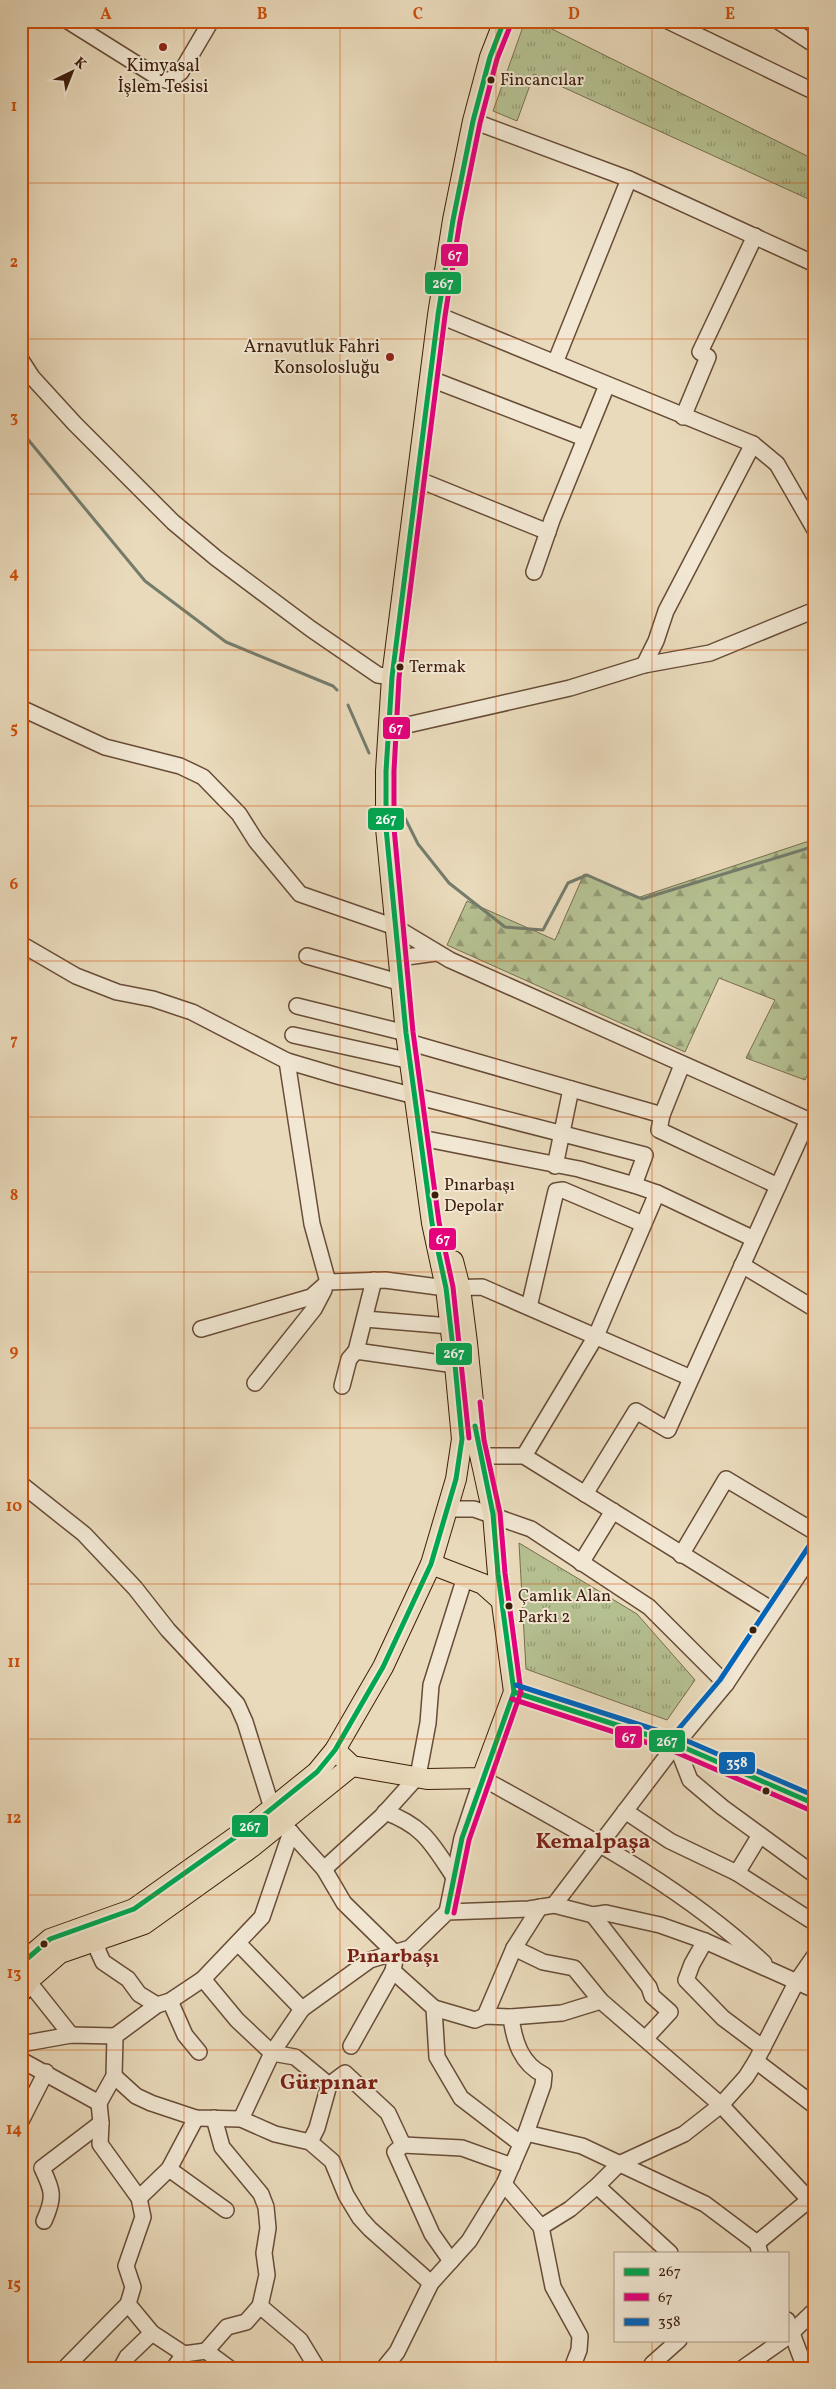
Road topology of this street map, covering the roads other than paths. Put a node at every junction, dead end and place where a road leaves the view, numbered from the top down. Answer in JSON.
{"nodes":[{"id":1,"x":68,"y":21,"type":"edge"},
{"id":2,"x":211,"y":21,"type":"edge"},
{"id":3,"x":504,"y":21,"type":"edge"},
{"id":4,"x":518,"y":21,"type":"edge"},
{"id":5,"x":668,"y":21,"type":"edge"},
{"id":6,"x":778,"y":21,"type":"edge"},
{"id":7,"x":815,"y":45,"type":"edge"},
{"id":8,"x":815,"y":92,"type":"edge"},
{"id":9,"x":474,"y":121,"type":"junction"},
{"id":10,"x":629,"y":179,"type":"junction"},
{"id":11,"x":755,"y":236,"type":"junction"},
{"id":12,"x":815,"y":264,"type":"edge"},
{"id":13,"x":438,"y":315,"type":"junction"},
{"id":14,"x":21,"y":360,"type":"edge"},
{"id":15,"x":555,"y":363,"type":"junction"},
{"id":16,"x":431,"y":379,"type":"junction"},
{"id":17,"x":607,"y":385,"type":"junction"},
{"id":18,"x":683,"y":417,"type":"junction"},
{"id":19,"x":584,"y":438,"type":"junction"},
{"id":20,"x":753,"y":444,"type":"junction"},
{"id":21,"x":417,"y":478,"type":"junction"},
{"id":22,"x":815,"y":530,"type":"edge"},
{"id":23,"x":548,"y":532,"type":"junction"},
{"id":24,"x":534,"y":572,"type":"dead end"},
{"id":25,"x":815,"y":610,"type":"edge"},
{"id":26,"x":644,"y":665,"type":"junction"},
{"id":27,"x":392,"y":677,"type":"junction"},
{"id":28,"x":21,"y":708,"type":"edge"},
{"id":29,"x":389,"y":726,"type":"junction"},
{"id":30,"x":395,"y":928,"type":"junction"},
{"id":31,"x":21,"y":944,"type":"edge"},
{"id":32,"x":436,"y":953,"type":"junction"},
{"id":33,"x":307,"y":956,"type":"dead end"},
{"id":34,"x":399,"y":958,"type":"junction"},
{"id":35,"x":402,"y":983,"type":"junction"},
{"id":36,"x":297,"y":1006,"type":"dead end"},
{"id":37,"x":293,"y":1035,"type":"dead end"},
{"id":38,"x":408,"y":1045,"type":"junction"},
{"id":39,"x":287,"y":1061,"type":"junction"},
{"id":40,"x":682,"y":1065,"type":"junction"},
{"id":41,"x":571,"y":1089,"type":"junction"},
{"id":42,"x":415,"y":1097,"type":"junction"},
{"id":43,"x":662,"y":1115,"type":"junction"},
{"id":44,"x":812,"y":1121,"type":"edge"},
{"id":45,"x":563,"y":1134,"type":"junction"},
{"id":46,"x":422,"y":1143,"type":"junction"},
{"id":47,"x":555,"y":1166,"type":"junction"},
{"id":48,"x":634,"y":1185,"type":"junction"},
{"id":49,"x":778,"y":1186,"type":"junction"},
{"id":50,"x":657,"y":1193,"type":"junction"},
{"id":51,"x":643,"y":1224,"type":"junction"},
{"id":52,"x":754,"y":1239,"type":"junction"},
{"id":53,"x":742,"y":1265,"type":"junction"},
{"id":54,"x":374,"y":1280,"type":"junction"},
{"id":55,"x":328,"y":1282,"type":"junction"},
{"id":56,"x":453,"y":1288,"type":"junction"},
{"id":57,"x":529,"y":1307,"type":"junction"},
{"id":58,"x":815,"y":1309,"type":"edge"},
{"id":59,"x":364,"y":1319,"type":"junction"},
{"id":60,"x":450,"y":1326,"type":"junction"},
{"id":61,"x":201,"y":1329,"type":"dead end"},
{"id":62,"x":596,"y":1336,"type":"junction"},
{"id":63,"x":356,"y":1351,"type":"junction"},
{"id":64,"x":455,"y":1365,"type":"junction"},
{"id":65,"x":691,"y":1378,"type":"junction"},
{"id":66,"x":255,"y":1383,"type":"dead end"},
{"id":67,"x":342,"y":1386,"type":"dead end"},
{"id":68,"x":473,"y":1445,"type":"junction"},
{"id":69,"x":524,"y":1456,"type":"junction"},
{"id":70,"x":21,"y":1484,"type":"edge"},
{"id":71,"x":585,"y":1494,"type":"junction"},
{"id":72,"x":448,"y":1508,"type":"junction"},
{"id":73,"x":614,"y":1511,"type":"junction"},
{"id":74,"x":493,"y":1514,"type":"junction"},
{"id":75,"x":815,"y":1532,"type":"edge"},
{"id":76,"x":815,"y":1550,"type":"edge"},
{"id":77,"x":681,"y":1555,"type":"junction"},
{"id":78,"x":433,"y":1556,"type":"junction"},
{"id":79,"x":581,"y":1563,"type":"junction"},
{"id":80,"x":498,"y":1574,"type":"junction"},
{"id":81,"x":465,"y":1577,"type":"junction"},
{"id":82,"x":501,"y":1600,"type":"junction"},
{"id":83,"x":774,"y":1611,"type":"junction"},
{"id":84,"x":726,"y":1684,"type":"junction"},
{"id":85,"x":514,"y":1692,"type":"junction"},
{"id":86,"x":676,"y":1744,"type":"junction"},
{"id":87,"x":336,"y":1750,"type":"junction"},
{"id":88,"x":352,"y":1766,"type":"junction"},
{"id":89,"x":418,"y":1776,"type":"junction"},
{"id":90,"x":482,"y":1778,"type":"junction"},
{"id":91,"x":815,"y":1804,"type":"edge"},
{"id":92,"x":625,"y":1811,"type":"junction"},
{"id":93,"x":385,"y":1812,"type":"junction"},
{"id":94,"x":282,"y":1821,"type":"junction"},
{"id":95,"x":760,"y":1835,"type":"junction"},
{"id":96,"x":600,"y":1843,"type":"junction"},
{"id":97,"x":324,"y":1869,"type":"junction"},
{"id":98,"x":737,"y":1874,"type":"junction"},
{"id":99,"x":815,"y":1875,"type":"edge"},
{"id":100,"x":454,"y":1877,"type":"junction"},
{"id":101,"x":547,"y":1906,"type":"junction"},
{"id":102,"x":447,"y":1912,"type":"junction"},
{"id":103,"x":593,"y":1914,"type":"junction"},
{"id":104,"x":815,"y":1923,"type":"edge"},
{"id":105,"x":98,"y":1940,"type":"junction"},
{"id":106,"x":705,"y":1941,"type":"junction"},
{"id":107,"x":238,"y":1944,"type":"junction"},
{"id":108,"x":514,"y":1948,"type":"junction"},
{"id":109,"x":396,"y":1954,"type":"junction"},
{"id":110,"x":815,"y":1955,"type":"edge"},
{"id":111,"x":773,"y":1971,"type":"junction"},
{"id":112,"x":393,"y":1972,"type":"junction"},
{"id":113,"x":24,"y":1979,"type":"edge"},
{"id":114,"x":203,"y":1979,"type":"junction"},
{"id":115,"x":797,"y":1981,"type":"junction"},
{"id":116,"x":815,"y":1990,"type":"edge"},
{"id":117,"x":601,"y":2001,"type":"junction"},
{"id":118,"x":163,"y":2003,"type":"junction"},
{"id":119,"x":302,"y":2008,"type":"junction"},
{"id":120,"x":434,"y":2008,"type":"junction"},
{"id":121,"x":485,"y":2016,"type":"junction"},
{"id":122,"x":511,"y":2017,"type":"junction"},
{"id":123,"x":71,"y":2035,"type":"junction"},
{"id":124,"x":115,"y":2036,"type":"junction"},
{"id":125,"x":645,"y":2039,"type":"junction"},
{"id":126,"x":21,"y":2044,"type":"edge"},
{"id":127,"x":351,"y":2046,"type":"dead end"},
{"id":128,"x":199,"y":2052,"type":"dead end"},
{"id":129,"x":272,"y":2052,"type":"junction"},
{"id":130,"x":760,"y":2055,"type":"junction"},
{"id":131,"x":21,"y":2060,"type":"edge"},
{"id":132,"x":46,"y":2072,"type":"junction"},
{"id":133,"x":114,"y":2076,"type":"junction"},
{"id":134,"x":329,"y":2085,"type":"junction"},
{"id":135,"x":99,"y":2103,"type":"junction"},
{"id":136,"x":721,"y":2105,"type":"junction"},
{"id":137,"x":815,"y":2106,"type":"edge"},
{"id":138,"x":196,"y":2118,"type":"junction"},
{"id":139,"x":214,"y":2118,"type":"junction"},
{"id":140,"x":241,"y":2119,"type":"junction"},
{"id":141,"x":21,"y":2121,"type":"edge"},
{"id":142,"x":101,"y":2123,"type":"junction"},
{"id":143,"x":524,"y":2139,"type":"junction"},
{"id":144,"x":310,"y":2142,"type":"junction"},
{"id":145,"x":404,"y":2145,"type":"junction"},
{"id":146,"x":619,"y":2164,"type":"junction"},
{"id":147,"x":512,"y":2166,"type":"junction"},
{"id":148,"x":169,"y":2169,"type":"junction"},
{"id":149,"x":504,"y":2184,"type":"junction"},
{"id":150,"x":597,"y":2186,"type":"junction"},
{"id":151,"x":139,"y":2198,"type":"junction"},
{"id":152,"x":813,"y":2200,"type":"edge"},
{"id":153,"x":226,"y":2210,"type":"dead end"},
{"id":154,"x":44,"y":2221,"type":"dead end"},
{"id":155,"x":541,"y":2227,"type":"junction"},
{"id":156,"x":759,"y":2248,"type":"edge"},
{"id":157,"x":669,"y":2252,"type":"edge"},
{"id":158,"x":451,"y":2261,"type":"junction"},
{"id":159,"x":431,"y":2283,"type":"junction"},
{"id":160,"x":128,"y":2304,"type":"junction"},
{"id":161,"x":260,"y":2306,"type":"junction"},
{"id":162,"x":815,"y":2310,"type":"edge"},
{"id":163,"x":788,"y":2332,"type":"edge"},
{"id":164,"x":152,"y":2333,"type":"junction"},
{"id":165,"x":788,"y":2335,"type":"edge"},
{"id":166,"x":677,"y":2342,"type":"edge"},
{"id":167,"x":776,"y":2342,"type":"edge"},
{"id":168,"x":206,"y":2350,"type":"junction"},
{"id":169,"x":184,"y":2354,"type":"junction"},
{"id":170,"x":71,"y":2366,"type":"edge"},
{"id":171,"x":121,"y":2368,"type":"edge"},
{"id":172,"x":174,"y":2368,"type":"edge"},
{"id":173,"x":229,"y":2368,"type":"edge"},
{"id":174,"x":317,"y":2368,"type":"edge"},
{"id":175,"x":384,"y":2368,"type":"edge"},
{"id":176,"x":572,"y":2368,"type":"edge"},
{"id":177,"x":656,"y":2368,"type":"edge"},
{"id":178,"x":743,"y":2368,"type":"edge"},
{"id":179,"x":805,"y":2368,"type":"edge"}],
"edges":[{"from":1,"to":2,"type":"street"},
{"from":3,"to":9,"type":"main road"},
{"from":4,"to":9,"type":"main road"},
{"from":5,"to":8,"type":"street"},
{"from":6,"to":7,"type":"street"},
{"from":9,"to":10,"type":"street"},
{"from":9,"to":13,"type":"main road"},
{"from":10,"to":11,"type":"street"},
{"from":10,"to":15,"type":"street"},
{"from":11,"to":12,"type":"street"},
{"from":11,"to":18,"type":"street"},
{"from":13,"to":15,"type":"street"},
{"from":13,"to":16,"type":"main road"},
{"from":14,"to":27,"type":"street"},
{"from":15,"to":17,"type":"street"},
{"from":16,"to":19,"type":"street"},
{"from":16,"to":21,"type":"main road"},
{"from":17,"to":18,"type":"street"},
{"from":17,"to":19,"type":"street"},
{"from":18,"to":20,"type":"street"},
{"from":19,"to":23,"type":"street"},
{"from":20,"to":22,"type":"street"},
{"from":20,"to":26,"type":"street"},
{"from":21,"to":23,"type":"street"},
{"from":21,"to":27,"type":"main road"},
{"from":23,"to":24,"type":"street"},
{"from":25,"to":26,"type":"street"},
{"from":26,"to":29,"type":"street"},
{"from":27,"to":29,"type":"main road"},
{"from":28,"to":30,"type":"street"},
{"from":29,"to":30,"type":"main road"},
{"from":30,"to":32,"type":"street"},
{"from":30,"to":34,"type":"main road"},
{"from":31,"to":39,"type":"street"},
{"from":32,"to":34,"type":"street"},
{"from":32,"to":40,"type":"street"},
{"from":33,"to":35,"type":"street"},
{"from":34,"to":35,"type":"main road"},
{"from":35,"to":38,"type":"main road"},
{"from":36,"to":38,"type":"street"},
{"from":37,"to":38,"type":"street"},
{"from":38,"to":41,"type":"street"},
{"from":38,"to":42,"type":"main road"},
{"from":39,"to":42,"type":"street"},
{"from":39,"to":55,"type":"street"},
{"from":40,"to":43,"type":"street"},
{"from":40,"to":44,"type":"street"},
{"from":41,"to":43,"type":"street"},
{"from":41,"to":45,"type":"street"},
{"from":42,"to":45,"type":"street"},
{"from":42,"to":46,"type":"main road"},
{"from":43,"to":49,"type":"street"},
{"from":44,"to":49,"type":"street"},
{"from":45,"to":47,"type":"street"},
{"from":45,"to":48,"type":"street"},
{"from":46,"to":47,"type":"street"},
{"from":46,"to":56,"type":"main road"},
{"from":47,"to":48,"type":"street"},
{"from":48,"to":50,"type":"street"},
{"from":49,"to":52,"type":"street"},
{"from":50,"to":51,"type":"street"},
{"from":50,"to":52,"type":"street"},
{"from":51,"to":57,"type":"street"},
{"from":51,"to":62,"type":"street"},
{"from":52,"to":53,"type":"street"},
{"from":53,"to":58,"type":"street"},
{"from":53,"to":65,"type":"street"},
{"from":54,"to":55,"type":"street"},
{"from":54,"to":56,"type":"street"},
{"from":54,"to":59,"type":"street"},
{"from":55,"to":61,"type":"street"},
{"from":55,"to":66,"type":"street"},
{"from":56,"to":57,"type":"street"},
{"from":56,"to":60,"type":"main road"},
{"from":56,"to":68,"type":"main road"},
{"from":57,"to":62,"type":"street"},
{"from":59,"to":60,"type":"street"},
{"from":59,"to":63,"type":"street"},
{"from":60,"to":64,"type":"main road"},
{"from":62,"to":65,"type":"street"},
{"from":62,"to":69,"type":"street"},
{"from":63,"to":64,"type":"street"},
{"from":63,"to":67,"type":"street"},
{"from":64,"to":68,"type":"main road"},
{"from":65,"to":71,"type":"street"},
{"from":68,"to":69,"type":"street"},
{"from":68,"to":72,"type":"main road"},
{"from":68,"to":74,"type":"main road"},
{"from":69,"to":71,"type":"street"},
{"from":70,"to":94,"type":"street"},
{"from":71,"to":73,"type":"street"},
{"from":72,"to":74,"type":"street"},
{"from":72,"to":78,"type":"main road"},
{"from":73,"to":77,"type":"street"},
{"from":73,"to":79,"type":"street"},
{"from":74,"to":79,"type":"street"},
{"from":74,"to":80,"type":"main road"},
{"from":75,"to":77,"type":"street"},
{"from":76,"to":83,"type":"street"},
{"from":77,"to":83,"type":"street"},
{"from":78,"to":80,"type":"main road"},
{"from":78,"to":81,"type":"main road"},
{"from":78,"to":87,"type":"main road"},
{"from":79,"to":84,"type":"street"},
{"from":80,"to":82,"type":"main road"},
{"from":81,"to":82,"type":"main road"},
{"from":81,"to":89,"type":"street"},
{"from":82,"to":85,"type":"main road"},
{"from":83,"to":84,"type":"street"},
{"from":84,"to":86,"type":"street"},
{"from":85,"to":86,"type":"street"},
{"from":85,"to":90,"type":"main road"},
{"from":86,"to":91,"type":"street"},
{"from":86,"to":92,"type":"street"},
{"from":86,"to":95,"type":"street"},
{"from":87,"to":88,"type":"main road"},
{"from":87,"to":94,"type":"main road"},
{"from":88,"to":89,"type":"main road"},
{"from":88,"to":94,"type":"main road"},
{"from":89,"to":90,"type":"main road"},
{"from":89,"to":93,"type":"street"},
{"from":90,"to":96,"type":"street"},
{"from":90,"to":100,"type":"street"},
{"from":92,"to":96,"type":"street"},
{"from":92,"to":98,"type":"street"},
{"from":93,"to":97,"type":"street"},
{"from":93,"to":100,"type":"street"},
{"from":94,"to":97,"type":"street"},
{"from":94,"to":105,"type":"main road"},
{"from":94,"to":107,"type":"street"},
{"from":94,"to":113,"type":"main road"},
{"from":95,"to":98,"type":"street"},
{"from":95,"to":99,"type":"street"},
{"from":96,"to":101,"type":"street"},
{"from":96,"to":111,"type":"street"},
{"from":97,"to":109,"type":"street"},
{"from":98,"to":104,"type":"street"},
{"from":100,"to":102,"type":"street"},
{"from":101,"to":102,"type":"street"},
{"from":101,"to":103,"type":"street"},
{"from":101,"to":108,"type":"street"},
{"from":102,"to":109,"type":"street"},
{"from":103,"to":106,"type":"street"},
{"from":103,"to":125,"type":"street"},
{"from":105,"to":113,"type":"main road"},
{"from":105,"to":118,"type":"street"},
{"from":106,"to":111,"type":"street"},
{"from":106,"to":130,"type":"street"},
{"from":107,"to":114,"type":"street"},
{"from":107,"to":119,"type":"street"},
{"from":108,"to":117,"type":"street"},
{"from":108,"to":121,"type":"street"},
{"from":109,"to":112,"type":"street"},
{"from":109,"to":119,"type":"street"},
{"from":110,"to":115,"type":"street"},
{"from":111,"to":115,"type":"street"},
{"from":112,"to":120,"type":"street"},
{"from":112,"to":127,"type":"street"},
{"from":113,"to":123,"type":"street"},
{"from":114,"to":118,"type":"street"},
{"from":114,"to":129,"type":"street"},
{"from":115,"to":116,"type":"street"},
{"from":115,"to":130,"type":"street"},
{"from":117,"to":122,"type":"street"},
{"from":117,"to":125,"type":"street"},
{"from":118,"to":124,"type":"street"},
{"from":118,"to":128,"type":"street"},
{"from":119,"to":129,"type":"street"},
{"from":120,"to":121,"type":"street"},
{"from":120,"to":143,"type":"street"},
{"from":121,"to":122,"type":"street"},
{"from":122,"to":143,"type":"street"},
{"from":123,"to":124,"type":"street"},
{"from":123,"to":126,"type":"street"},
{"from":124,"to":133,"type":"street"},
{"from":125,"to":136,"type":"street"},
{"from":129,"to":134,"type":"street"},
{"from":129,"to":140,"type":"street"},
{"from":130,"to":136,"type":"street"},
{"from":130,"to":137,"type":"street"},
{"from":131,"to":132,"type":"street"},
{"from":132,"to":135,"type":"street"},
{"from":132,"to":141,"type":"street"},
{"from":133,"to":135,"type":"street"},
{"from":133,"to":138,"type":"street"},
{"from":134,"to":144,"type":"street"},
{"from":134,"to":145,"type":"street"},
{"from":135,"to":142,"type":"street"},
{"from":136,"to":146,"type":"street"},
{"from":136,"to":152,"type":"street"},
{"from":138,"to":139,"type":"street"},
{"from":138,"to":148,"type":"street"},
{"from":139,"to":140,"type":"street"},
{"from":139,"to":161,"type":"street"},
{"from":140,"to":144,"type":"street"},
{"from":142,"to":151,"type":"street"},
{"from":142,"to":154,"type":"street"},
{"from":143,"to":146,"type":"street"},
{"from":143,"to":147,"type":"street"},
{"from":144,"to":159,"type":"street"},
{"from":145,"to":147,"type":"street"},
{"from":145,"to":158,"type":"street"},
{"from":146,"to":150,"type":"street"},
{"from":146,"to":156,"type":"street"},
{"from":147,"to":149,"type":"street"},
{"from":148,"to":151,"type":"street"},
{"from":148,"to":153,"type":"street"},
{"from":149,"to":155,"type":"street"},
{"from":149,"to":158,"type":"street"},
{"from":150,"to":155,"type":"street"},
{"from":150,"to":157,"type":"street"},
{"from":151,"to":160,"type":"street"},
{"from":152,"to":156,"type":"street"},
{"from":155,"to":176,"type":"street"},
{"from":158,"to":159,"type":"street"},
{"from":159,"to":175,"type":"street"},
{"from":160,"to":164,"type":"street"},
{"from":160,"to":170,"type":"street"},
{"from":161,"to":168,"type":"street"},
{"from":161,"to":174,"type":"street"},
{"from":162,"to":163,"type":"street"},
{"from":164,"to":169,"type":"street"},
{"from":164,"to":171,"type":"street"},
{"from":165,"to":179,"type":"street"},
{"from":166,"to":177,"type":"street"},
{"from":167,"to":178,"type":"street"},
{"from":168,"to":169,"type":"street"},
{"from":168,"to":173,"type":"street"},
{"from":169,"to":172,"type":"street"}]}
